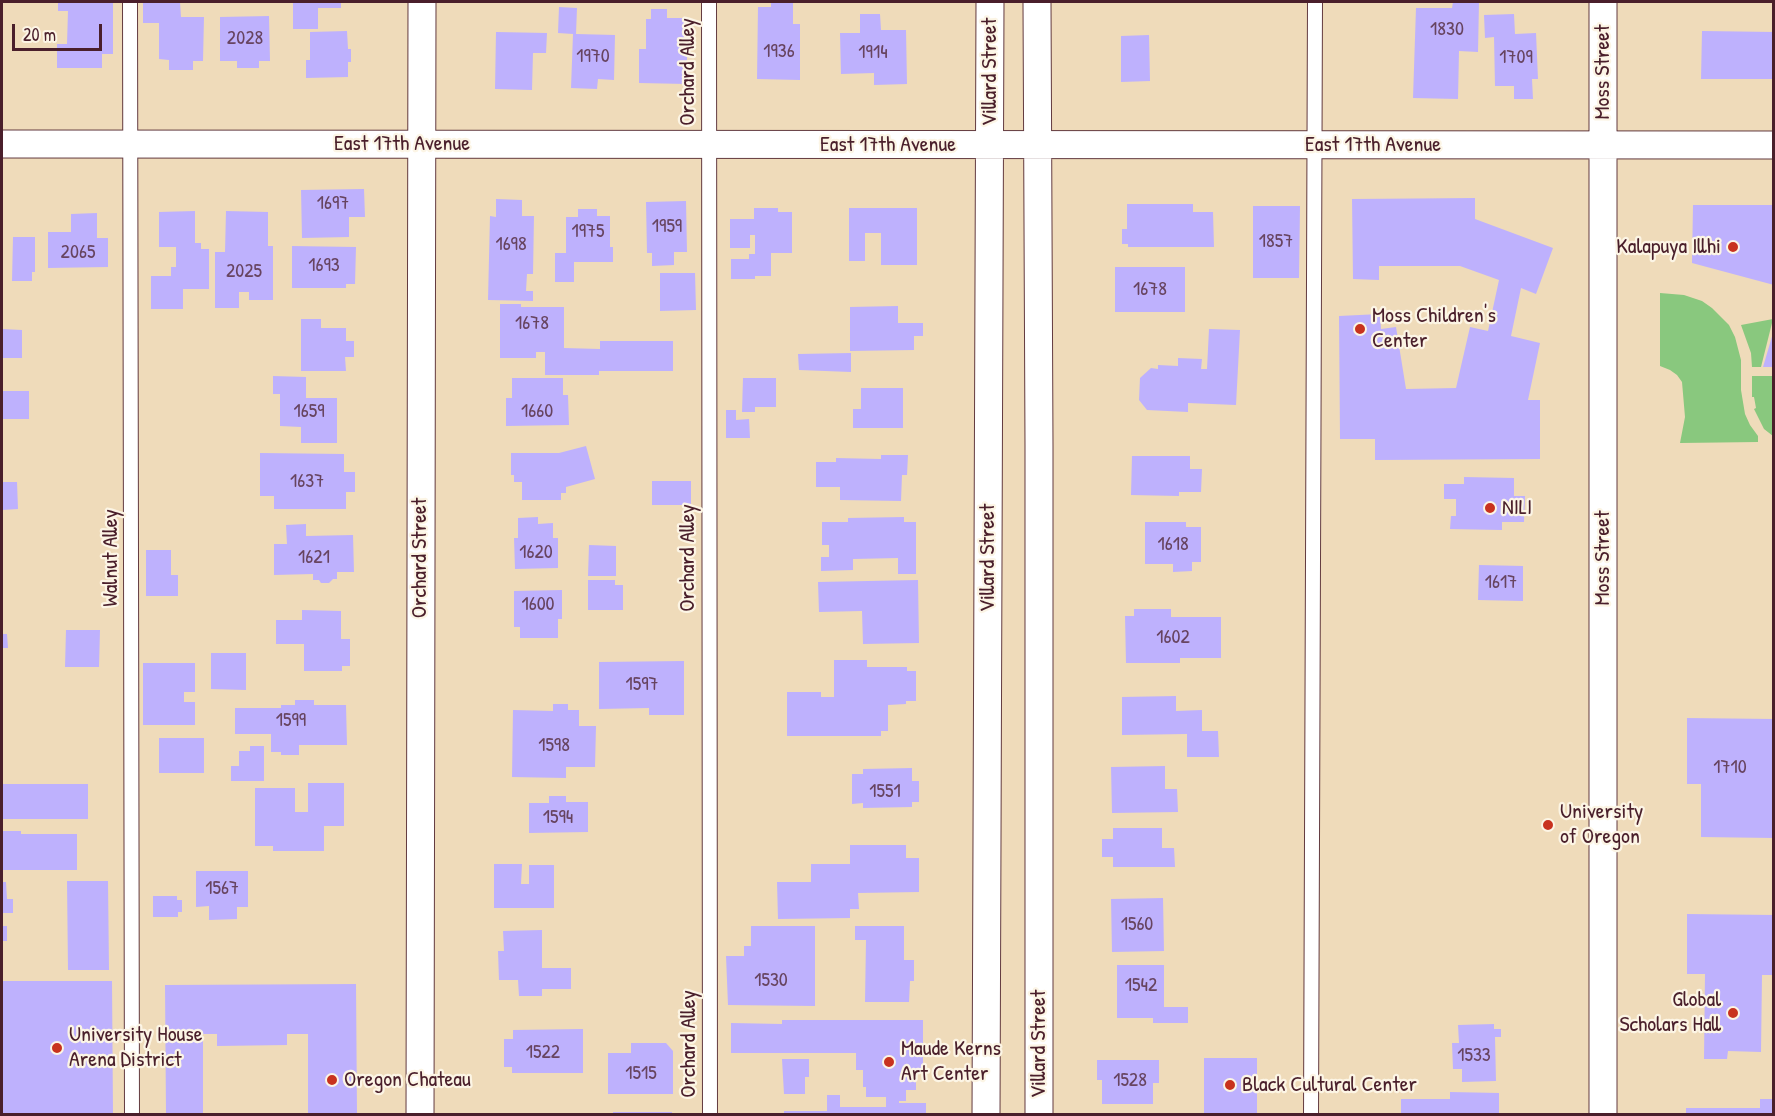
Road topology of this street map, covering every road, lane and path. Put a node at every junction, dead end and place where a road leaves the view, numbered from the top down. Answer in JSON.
{"nodes":[{"id":1,"x":130,"y":2,"type":"edge"},
{"id":2,"x":422,"y":2,"type":"edge"},
{"id":3,"x":709,"y":2,"type":"edge"},
{"id":4,"x":990,"y":2,"type":"edge"},
{"id":5,"x":1036,"y":2,"type":"edge"},
{"id":6,"x":1315,"y":2,"type":"edge"},
{"id":7,"x":1604,"y":2,"type":"edge"},
{"id":8,"x":2,"y":144,"type":"edge"},
{"id":9,"x":131,"y":144,"type":"junction"},
{"id":10,"x":422,"y":144,"type":"junction"},
{"id":11,"x":709,"y":145,"type":"junction"},
{"id":12,"x":989,"y":145,"type":"junction"},
{"id":13,"x":1037,"y":145,"type":"junction"},
{"id":14,"x":1314,"y":145,"type":"junction"},
{"id":15,"x":1604,"y":145,"type":"junction"},
{"id":16,"x":1773,"y":145,"type":"edge"},
{"id":17,"x":132,"y":1114,"type":"edge"},
{"id":18,"x":420,"y":1114,"type":"edge"},
{"id":19,"x":710,"y":1114,"type":"edge"},
{"id":20,"x":986,"y":1114,"type":"edge"},
{"id":21,"x":1039,"y":1114,"type":"edge"},
{"id":22,"x":1311,"y":1114,"type":"edge"},
{"id":23,"x":1603,"y":1114,"type":"edge"}],
"edges":[{"from":1,"to":9,"type":"lane","name":"Walnut Alley"},
{"from":2,"to":10,"type":"street","name":"Orchard Street"},
{"from":3,"to":11,"type":"lane","name":"Orchard Alley"},
{"from":4,"to":12,"type":"street","name":"Villard Street"},
{"from":5,"to":13,"type":"street","name":"Villard Street"},
{"from":6,"to":14,"type":"lane"},
{"from":7,"to":15,"type":"street","name":"Moss Street"},
{"from":8,"to":9,"type":"street","name":"East 17th Avenue"},
{"from":9,"to":10,"type":"street","name":"East 17th Avenue"},
{"from":9,"to":17,"type":"lane","name":"Walnut Alley"},
{"from":10,"to":11,"type":"street","name":"East 17th Avenue"},
{"from":10,"to":18,"type":"street","name":"Orchard Street"},
{"from":11,"to":12,"type":"street","name":"East 17th Avenue"},
{"from":11,"to":19,"type":"lane","name":"Orchard Alley"},
{"from":12,"to":13,"type":"street","name":"East 17th Avenue"},
{"from":12,"to":20,"type":"street","name":"Villard Street"},
{"from":13,"to":14,"type":"street","name":"East 17th Avenue"},
{"from":13,"to":21,"type":"street","name":"Villard Street"},
{"from":14,"to":15,"type":"street","name":"East 17th Avenue"},
{"from":14,"to":22,"type":"lane"},
{"from":15,"to":16,"type":"street","name":"East 17th Avenue"},
{"from":15,"to":23,"type":"street","name":"Moss Street"}]}
